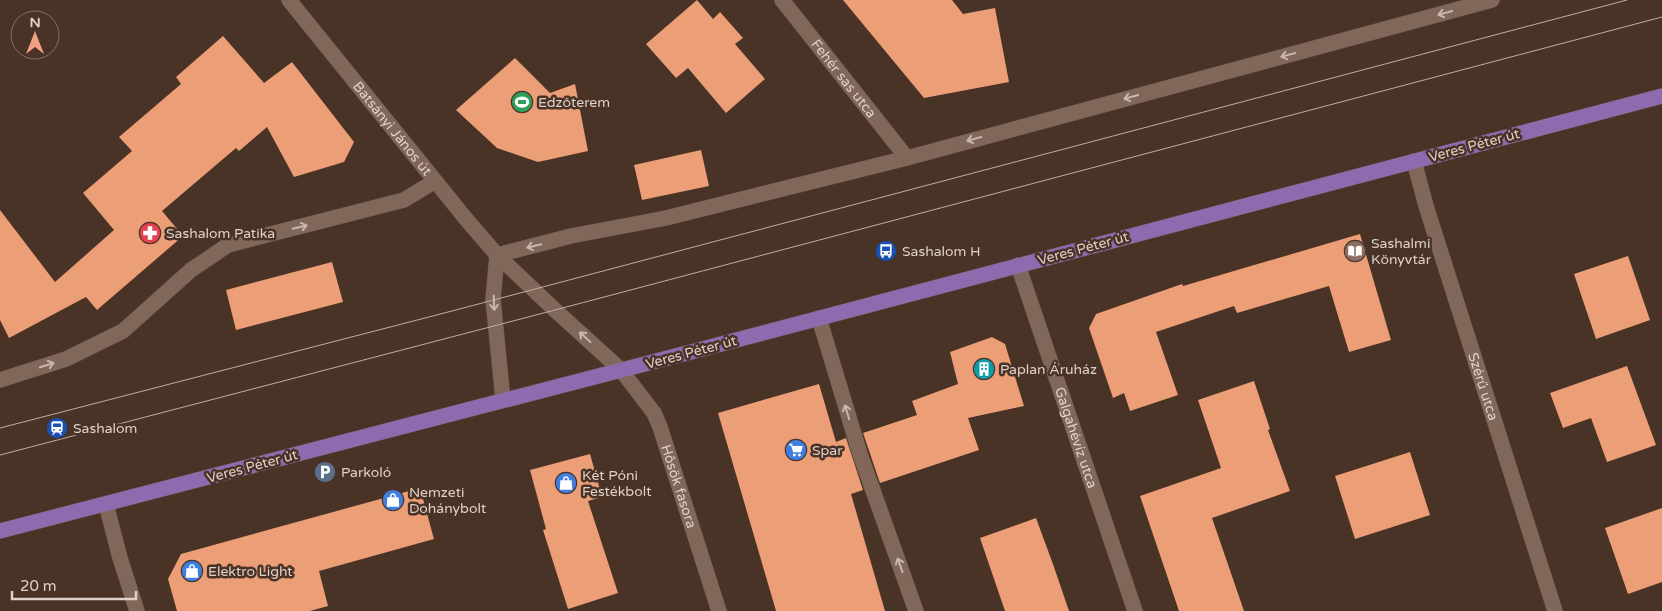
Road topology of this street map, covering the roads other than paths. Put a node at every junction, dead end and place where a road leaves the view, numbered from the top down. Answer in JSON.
{"nodes":[{"id":1,"x":289,"y":0,"type":"edge"},
{"id":2,"x":782,"y":0,"type":"edge"},
{"id":3,"x":1492,"y":0,"type":"edge"},
{"id":4,"x":1662,"y":96,"type":"edge"},
{"id":5,"x":907,"y":158,"type":"junction"},
{"id":6,"x":1414,"y":161,"type":"junction"},
{"id":7,"x":435,"y":181,"type":"junction"},
{"id":8,"x":497,"y":255,"type":"junction"},
{"id":9,"x":1018,"y":265,"type":"junction"},
{"id":10,"x":818,"y":318,"type":"junction"},
{"id":11,"x":621,"y":370,"type":"junction"},
{"id":12,"x":0,"y":380,"type":"edge"},
{"id":13,"x":503,"y":400,"type":"junction"},
{"id":14,"x":106,"y":504,"type":"junction"},
{"id":15,"x":0,"y":532,"type":"edge"},
{"id":16,"x":137,"y":611,"type":"edge"},
{"id":17,"x":719,"y":611,"type":"edge"},
{"id":18,"x":916,"y":611,"type":"edge"},
{"id":19,"x":1135,"y":611,"type":"edge"},
{"id":20,"x":1556,"y":611,"type":"edge"}],
"edges":[{"from":1,"to":7,"type":"street","name":"Batsányi János út"},
{"from":2,"to":5,"type":"street","name":"Fehér sas utca"},
{"from":3,"to":5,"type":"street","one_way":true},
{"from":4,"to":6,"type":"main road","name":"Veres Péter út"},
{"from":5,"to":8,"type":"street","one_way":true},
{"from":6,"to":9,"type":"main road","name":"Veres Péter út"},
{"from":6,"to":20,"type":"street","name":"Szérű utca"},
{"from":7,"to":8,"type":"street","name":"Batsányi János út"},
{"from":12,"to":7,"type":"street","one_way":true},
{"from":11,"to":8,"type":"street","name":"Batsányi János út","one_way":true},
{"from":8,"to":13,"type":"street","one_way":true},
{"from":9,"to":10,"type":"main road","name":"Veres Péter út"},
{"from":9,"to":19,"type":"street","name":"Galgahévíz utca"},
{"from":10,"to":11,"type":"main road","name":"Veres Péter út"},
{"from":18,"to":10,"type":"street","one_way":true},
{"from":11,"to":13,"type":"main road","name":"Veres Péter út"},
{"from":11,"to":17,"type":"street","name":"Hősök fasora"},
{"from":13,"to":14,"type":"main road","name":"Veres Péter út"},
{"from":14,"to":15,"type":"main road","name":"Veres Péter út"},
{"from":14,"to":16,"type":"street"}]}
